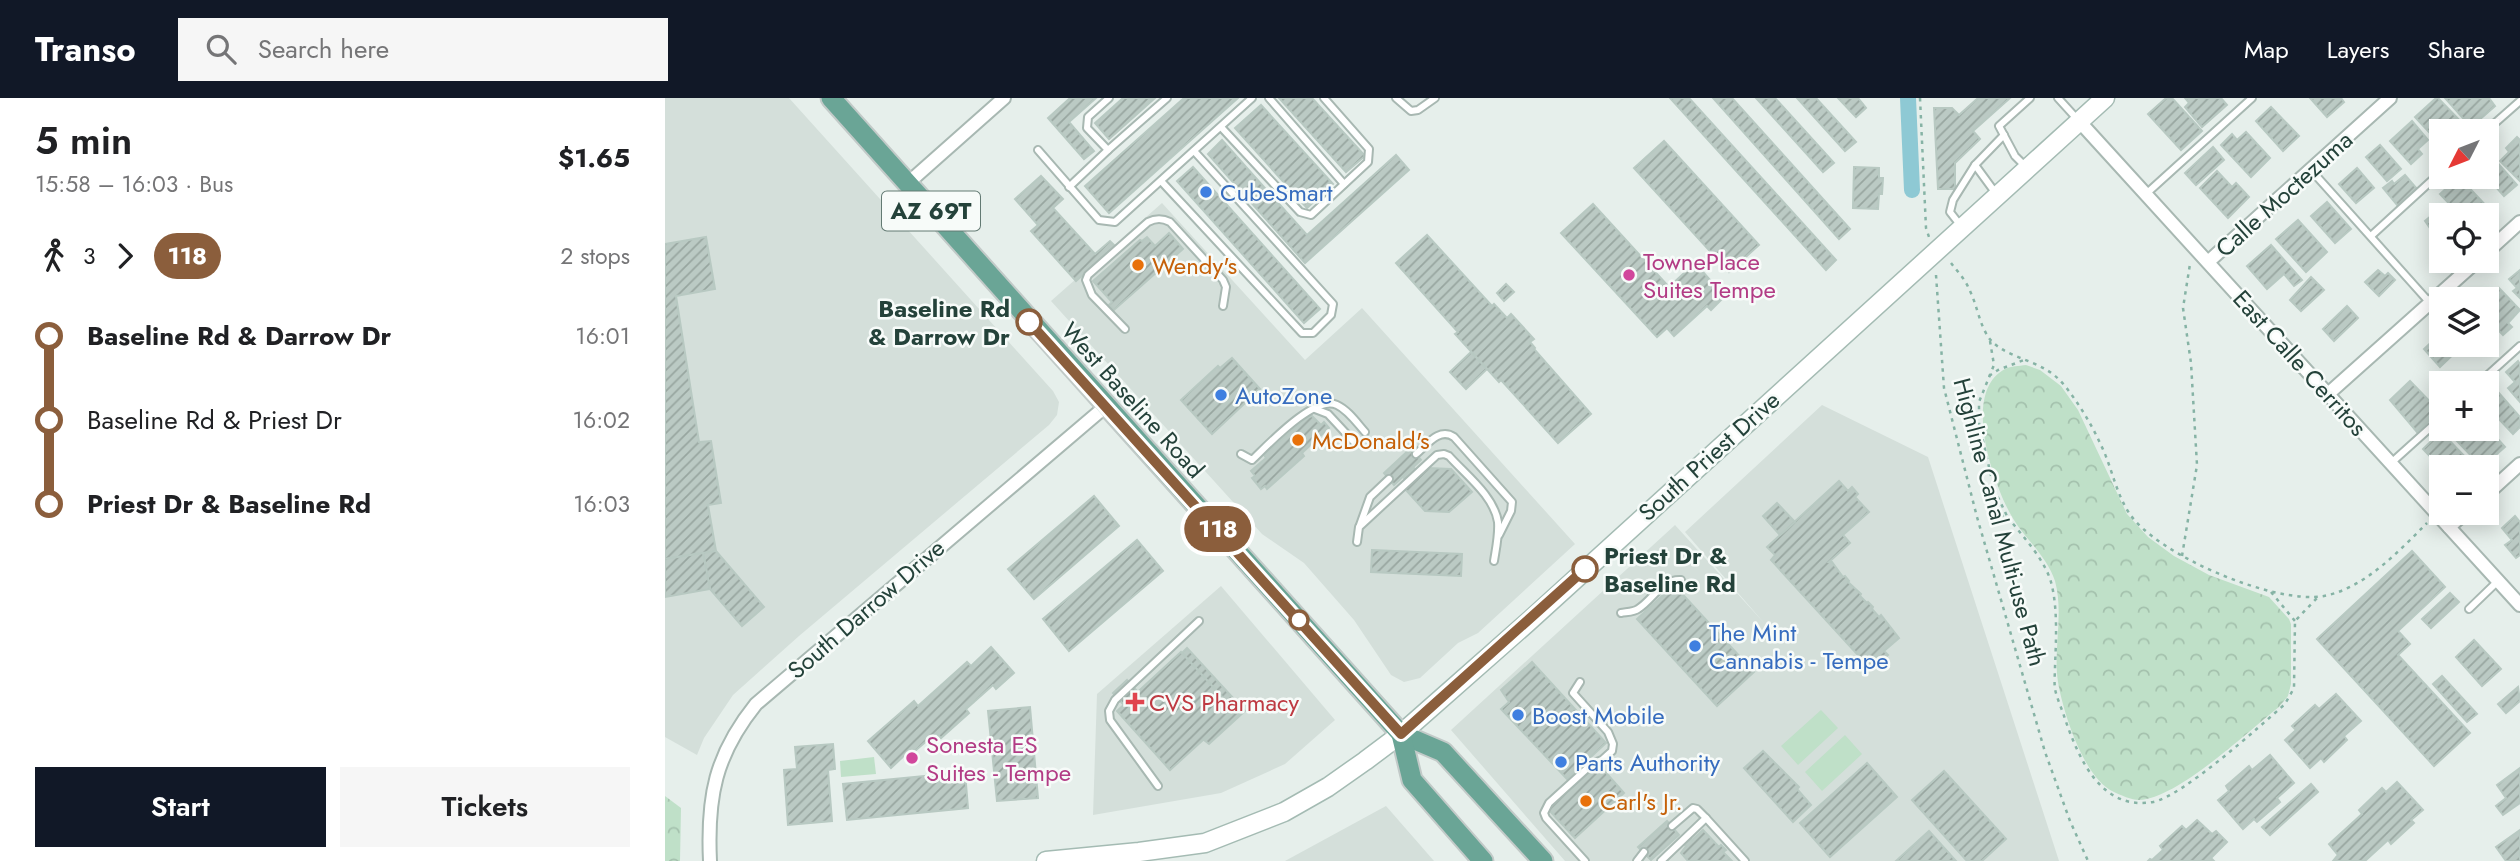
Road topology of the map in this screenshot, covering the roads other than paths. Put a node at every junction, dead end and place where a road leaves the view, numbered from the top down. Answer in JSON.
{"nodes":[{"id":1,"x":831,"y":98,"type":"edge"},
{"id":2,"x":1004,"y":98,"type":"edge"},
{"id":3,"x":1109,"y":98,"type":"edge"},
{"id":4,"x":1167,"y":98,"type":"edge"},
{"id":5,"x":1252,"y":98,"type":"edge"},
{"id":6,"x":1269,"y":98,"type":"edge"},
{"id":7,"x":1324,"y":98,"type":"edge"},
{"id":8,"x":1396,"y":98,"type":"edge"},
{"id":9,"x":1435,"y":98,"type":"edge"},
{"id":10,"x":2030,"y":98,"type":"edge"},
{"id":11,"x":2058,"y":98,"type":"edge"},
{"id":12,"x":2105,"y":98,"type":"edge"},
{"id":13,"x":2252,"y":98,"type":"edge"},
{"id":14,"x":2390,"y":98,"type":"edge"},
{"id":15,"x":2520,"y":101,"type":"edge"},
{"id":16,"x":2499,"y":120,"type":"edge"},
{"id":17,"x":2079,"y":121,"type":"junction"},
{"id":18,"x":1221,"y":127,"type":"junction"},
{"id":19,"x":2004,"y":135,"type":"junction"},
{"id":20,"x":1038,"y":150,"type":"dead end"},
{"id":21,"x":1108,"y":150,"type":"junction"},
{"id":22,"x":1194,"y":151,"type":"junction"},
{"id":23,"x":1975,"y":165,"type":"junction"},
{"id":24,"x":2027,"y":169,"type":"junction"},
{"id":25,"x":2311,"y":170,"type":"junction"},
{"id":26,"x":1161,"y":181,"type":"junction"},
{"id":27,"x":2429,"y":183,"type":"edge"},
{"id":28,"x":907,"y":184,"type":"junction"},
{"id":29,"x":1344,"y":184,"type":"junction"},
{"id":30,"x":1069,"y":187,"type":"junction"},
{"id":31,"x":2146,"y":194,"type":"junction"},
{"id":32,"x":1997,"y":195,"type":"junction"},
{"id":33,"x":2520,"y":222,"type":"edge"},
{"id":34,"x":1962,"y":227,"type":"junction"},
{"id":35,"x":2371,"y":236,"type":"junction"},
{"id":36,"x":2499,"y":240,"type":"edge"},
{"id":37,"x":2208,"y":262,"type":"junction"},
{"id":38,"x":2463,"y":273,"type":"edge"},
{"id":39,"x":2448,"y":287,"type":"edge"},
{"id":40,"x":2429,"y":302,"type":"edge"},
{"id":41,"x":2429,"y":304,"type":"edge"},
{"id":42,"x":1223,"y":306,"type":"dead end"},
{"id":43,"x":1125,"y":329,"type":"dead end"},
{"id":44,"x":2520,"y":346,"type":"edge"},
{"id":45,"x":2492,"y":371,"type":"edge"},
{"id":46,"x":2329,"y":394,"type":"junction"},
{"id":47,"x":1106,"y":406,"type":"junction"},
{"id":48,"x":1313,"y":409,"type":"junction"},
{"id":49,"x":2429,"y":429,"type":"edge"},
{"id":50,"x":1365,"y":432,"type":"dead end"},
{"id":51,"x":1354,"y":442,"type":"dead end"},
{"id":52,"x":1241,"y":454,"type":"dead end"},
{"id":53,"x":1416,"y":454,"type":"dead end"},
{"id":54,"x":2391,"y":463,"type":"junction"},
{"id":55,"x":2520,"y":464,"type":"edge"},
{"id":56,"x":1389,"y":479,"type":"dead end"},
{"id":57,"x":2499,"y":483,"type":"edge"},
{"id":58,"x":2451,"y":525,"type":"edge"},
{"id":59,"x":1359,"y":527,"type":"junction"},
{"id":60,"x":2449,"y":527,"type":"junction"},
{"id":61,"x":1498,"y":537,"type":"junction"},
{"id":62,"x":1357,"y":542,"type":"dead end"},
{"id":63,"x":1495,"y":561,"type":"dead end"},
{"id":64,"x":1681,"y":580,"type":"dead end"},
{"id":65,"x":2498,"y":581,"type":"junction"},
{"id":66,"x":2518,"y":598,"type":"edge"},
{"id":67,"x":2469,"y":609,"type":"dead end"},
{"id":68,"x":1621,"y":613,"type":"dead end"},
{"id":69,"x":1199,"y":621,"type":"dead end"},
{"id":70,"x":1580,"y":682,"type":"dead end"},
{"id":71,"x":1401,"y":734,"type":"junction"},
{"id":72,"x":1158,"y":786,"type":"dead end"},
{"id":73,"x":1706,"y":818,"type":"junction"},
{"id":74,"x":1672,"y":827,"type":"dead end"},
{"id":75,"x":1644,"y":852,"type":"dead end"},
{"id":76,"x":710,"y":861,"type":"edge"},
{"id":77,"x":1046,"y":861,"type":"edge"},
{"id":78,"x":1483,"y":861,"type":"edge"},
{"id":79,"x":1543,"y":861,"type":"edge"},
{"id":80,"x":1585,"y":861,"type":"edge"},
{"id":81,"x":1637,"y":861,"type":"edge"},
{"id":82,"x":1661,"y":861,"type":"edge"},
{"id":83,"x":1745,"y":861,"type":"edge"}],
"edges":[{"from":1,"to":28,"type":"main road","name":"West Baseline Road","number":"AZ 69T"},
{"from":2,"to":28,"type":"street"},
{"from":3,"to":21,"type":"lane"},
{"from":4,"to":21,"type":"lane"},
{"from":5,"to":18,"type":"lane"},
{"from":6,"to":29,"type":"lane"},
{"from":7,"to":29,"type":"lane"},
{"from":8,"to":9,"type":"lane"},
{"from":10,"to":19,"type":"lane"},
{"from":11,"to":17,"type":"lane"},
{"from":12,"to":17,"type":"street","name":"South Priest Drive"},
{"from":13,"to":31,"type":"lane"},
{"from":14,"to":25,"type":"street","name":"Calle Moctezuma"},
{"from":15,"to":16,"type":"lane"},
{"from":17,"to":24,"type":"street","name":"South Priest Drive"},
{"from":17,"to":31,"type":"street","name":"East Calle Cerritos"},
{"from":18,"to":22,"type":"lane"},
{"from":18,"to":29,"type":"lane"},
{"from":19,"to":23,"type":"lane"},
{"from":19,"to":24,"type":"lane"},
{"from":20,"to":30,"type":"lane"},
{"from":21,"to":30,"type":"lane"},
{"from":22,"to":26,"type":"lane"},
{"from":22,"to":26,"type":"lane"},
{"from":23,"to":32,"type":"lane"},
{"from":23,"to":34,"type":"lane"},
{"from":24,"to":32,"type":"street","name":"South Priest Drive"},
{"from":25,"to":35,"type":"lane"},
{"from":25,"to":37,"type":"street","name":"Calle Moctezuma"},
{"from":26,"to":30,"type":"lane"},
{"from":27,"to":35,"type":"lane"},
{"from":28,"to":47,"type":"main road","name":"West Baseline Road","number":"AZ 69T"},
{"from":31,"to":37,"type":"street","name":"East Calle Cerritos"},
{"from":32,"to":34,"type":"street","name":"South Priest Drive"},
{"from":33,"to":36,"type":"street"},
{"from":34,"to":71,"type":"street","name":"South Priest Drive"},
{"from":35,"to":40,"type":"lane"},
{"from":37,"to":46,"type":"street","name":"East Calle Cerritos"},
{"from":38,"to":39,"type":"street"},
{"from":41,"to":46,"type":"street"},
{"from":42,"to":43,"type":"lane"},
{"from":44,"to":45,"type":"lane"},
{"from":46,"to":54,"type":"street","name":"East Calle Cerritos"},
{"from":47,"to":71,"type":"main road","name":"West Baseline Road","number":"AZ 69T"},
{"from":47,"to":76,"type":"street","name":"South Darrow Drive"},
{"from":48,"to":50,"type":"lane"},
{"from":48,"to":51,"type":"lane"},
{"from":48,"to":52,"type":"lane"},
{"from":49,"to":54,"type":"lane"},
{"from":53,"to":61,"type":"lane"},
{"from":54,"to":60,"type":"street","name":"East Calle Cerritos"},
{"from":55,"to":57,"type":"street"},
{"from":56,"to":59,"type":"lane"},
{"from":58,"to":60,"type":"street"},
{"from":59,"to":61,"type":"lane"},
{"from":59,"to":62,"type":"lane"},
{"from":60,"to":65,"type":"street","name":"East Calle Cerritos"},
{"from":61,"to":63,"type":"lane"},
{"from":64,"to":68,"type":"lane"},
{"from":65,"to":66,"type":"street","name":"East Calle Cerritos"},
{"from":65,"to":67,"type":"lane"},
{"from":69,"to":72,"type":"lane"},
{"from":70,"to":80,"type":"lane"},
{"from":71,"to":77,"type":"street","name":"South Priest Drive"},
{"from":71,"to":78,"type":"main road","name":"West Baseline Road"},
{"from":71,"to":79,"type":"main road","name":"West Baseline Road"},
{"from":73,"to":74,"type":"lane"},
{"from":73,"to":82,"type":"lane"},
{"from":73,"to":83,"type":"lane"},
{"from":75,"to":81,"type":"lane"}]}
